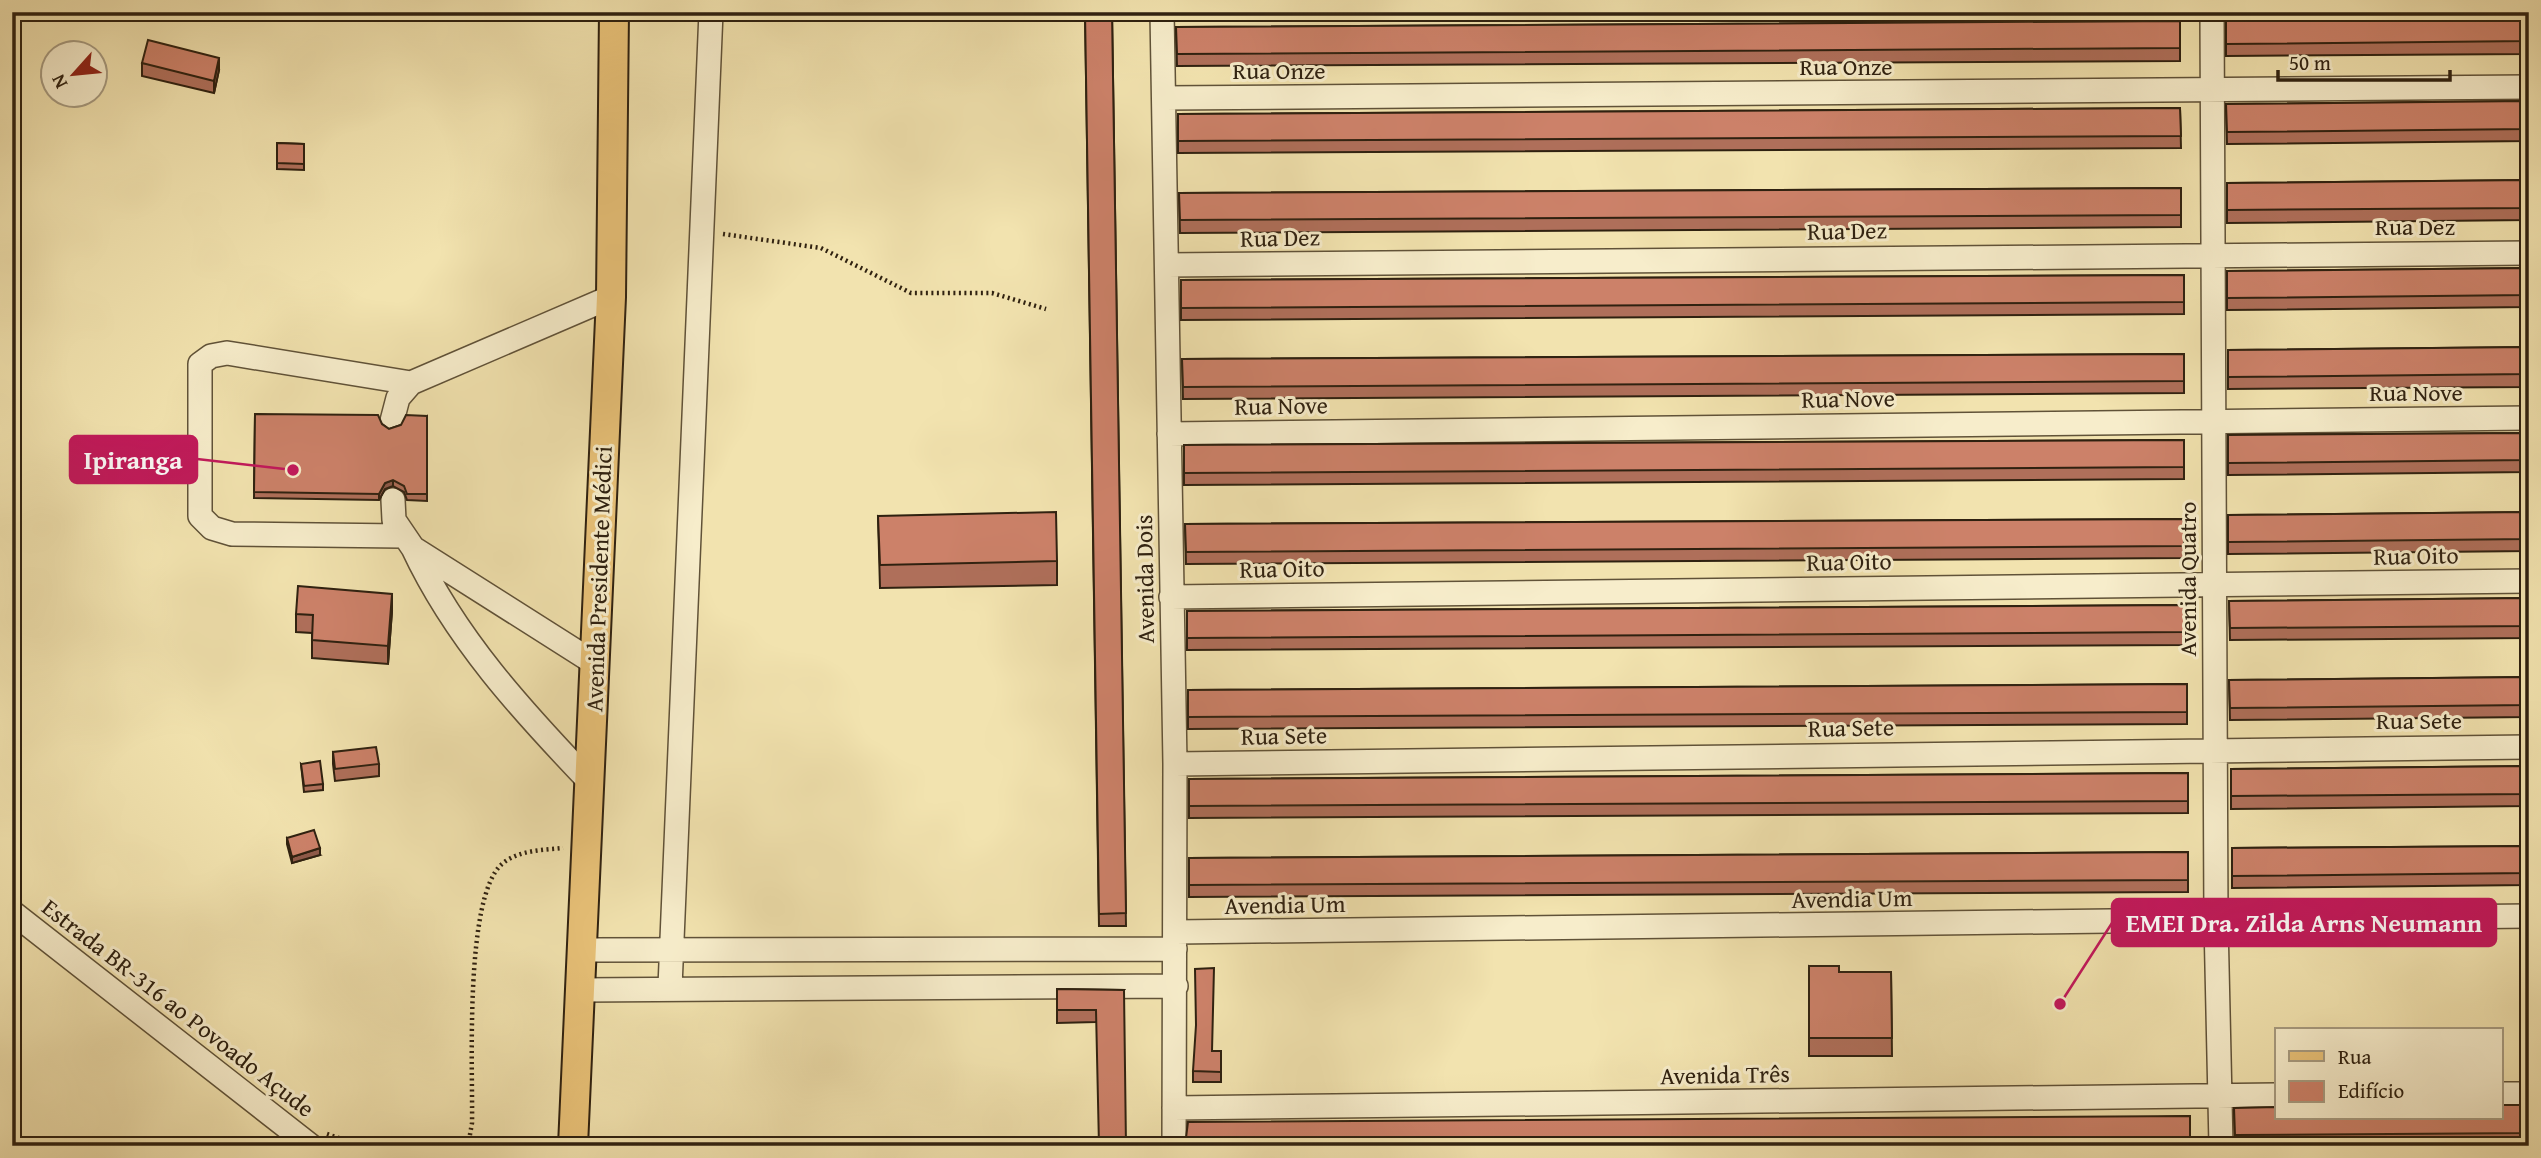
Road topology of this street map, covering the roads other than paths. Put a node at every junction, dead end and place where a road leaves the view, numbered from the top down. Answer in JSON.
{"nodes":[{"id":1,"x":614,"y":12,"type":"edge"},
{"id":2,"x":711,"y":12,"type":"edge"},
{"id":3,"x":1161,"y":12,"type":"edge"},
{"id":4,"x":2212,"y":12,"type":"edge"},
{"id":5,"x":2529,"y":87,"type":"edge"},
{"id":6,"x":2211,"y":91,"type":"junction"},
{"id":7,"x":1164,"y":98,"type":"junction"},
{"id":8,"x":2529,"y":253,"type":"edge"},
{"id":9,"x":2215,"y":254,"type":"junction"},
{"id":10,"x":1167,"y":265,"type":"junction"},
{"id":11,"x":611,"y":297,"type":"junction"},
{"id":12,"x":411,"y":383,"type":"junction"},
{"id":13,"x":2529,"y":418,"type":"edge"},
{"id":14,"x":2212,"y":420,"type":"junction"},
{"id":15,"x":392,"y":421,"type":"dead end"},
{"id":16,"x":1169,"y":434,"type":"junction"},
{"id":17,"x":393,"y":500,"type":"dead end"},
{"id":18,"x":408,"y":542,"type":"junction"},
{"id":19,"x":2529,"y":581,"type":"edge"},
{"id":20,"x":2214,"y":584,"type":"junction"},
{"id":21,"x":1171,"y":597,"type":"junction"},
{"id":22,"x":596,"y":664,"type":"junction"},
{"id":23,"x":2529,"y":747,"type":"edge"},
{"id":24,"x":2215,"y":748,"type":"junction"},
{"id":25,"x":1175,"y":764,"type":"junction"},
{"id":26,"x":590,"y":782,"type":"junction"},
{"id":27,"x":12,"y":912,"type":"edge"},
{"id":28,"x":2529,"y":916,"type":"edge"},
{"id":29,"x":2216,"y":922,"type":"junction"},
{"id":30,"x":1175,"y":941,"type":"junction"},
{"id":31,"x":583,"y":950,"type":"junction"},
{"id":32,"x":673,"y":950,"type":"junction"},
{"id":33,"x":1176,"y":986,"type":"junction"},
{"id":34,"x":670,"y":987,"type":"junction"},
{"id":35,"x":582,"y":990,"type":"junction"},
{"id":36,"x":2502,"y":1094,"type":"edge"},
{"id":37,"x":2529,"y":1094,"type":"edge"},
{"id":38,"x":2275,"y":1095,"type":"edge"},
{"id":39,"x":2221,"y":1096,"type":"junction"},
{"id":40,"x":1174,"y":1108,"type":"junction"},
{"id":41,"x":311,"y":1146,"type":"edge"},
{"id":42,"x":573,"y":1146,"type":"edge"},
{"id":43,"x":1174,"y":1146,"type":"edge"},
{"id":44,"x":2221,"y":1146,"type":"edge"}],
"edges":[{"from":1,"to":11,"type":"main road","name":"Avenida Presidente Médici"},
{"from":2,"to":32,"type":"street"},
{"from":3,"to":7,"type":"street","name":"Avenida Dois"},
{"from":4,"to":6,"type":"street","name":"Avenida Quatro"},
{"from":5,"to":6,"type":"street","name":"Rua Onze"},
{"from":6,"to":7,"type":"street","name":"Rua Onze"},
{"from":6,"to":9,"type":"street","name":"Avenida Quatro"},
{"from":7,"to":10,"type":"street","name":"Avenida Dois"},
{"from":8,"to":9,"type":"street","name":"Rua Dez"},
{"from":9,"to":10,"type":"street","name":"Rua Dez"},
{"from":9,"to":14,"type":"street","name":"Avenida Quatro"},
{"from":10,"to":16,"type":"street","name":"Avenida Dois"},
{"from":11,"to":12,"type":"street"},
{"from":11,"to":22,"type":"main road","name":"Avenida Presidente Médici"},
{"from":12,"to":15,"type":"street"},
{"from":12,"to":18,"type":"street"},
{"from":13,"to":14,"type":"street","name":"Rua Nove"},
{"from":14,"to":16,"type":"street","name":"Rua Nove"},
{"from":14,"to":20,"type":"street","name":"Avenida Quatro"},
{"from":16,"to":21,"type":"street","name":"Avenida Dois"},
{"from":17,"to":18,"type":"street"},
{"from":18,"to":22,"type":"street"},
{"from":18,"to":26,"type":"street"},
{"from":19,"to":20,"type":"street","name":"Rua Oito"},
{"from":20,"to":21,"type":"street","name":"Rua Oito"},
{"from":20,"to":24,"type":"street","name":"Avenida Quatro"},
{"from":21,"to":25,"type":"street","name":"Avenida Dois"},
{"from":22,"to":26,"type":"main road","name":"Avenida Presidente Médici"},
{"from":23,"to":24,"type":"street","name":"Rua Sete"},
{"from":24,"to":25,"type":"street","name":"Rua Sete"},
{"from":24,"to":29,"type":"street","name":"Avenida Quatro"},
{"from":25,"to":30,"type":"street","name":"Avenida Dois"},
{"from":26,"to":31,"type":"main road","name":"Avenida Presidente Médici"},
{"from":27,"to":41,"type":"street","name":"Estrada BR-316 ao Povoado Açude"},
{"from":28,"to":29,"type":"street","name":"Avendia Um"},
{"from":29,"to":30,"type":"street","name":"Avendia Um"},
{"from":29,"to":39,"type":"street","name":"Avenida Quatro"},
{"from":30,"to":32,"type":"street","name":"Avendia Um"},
{"from":30,"to":33,"type":"street","name":"Avenida Dois"},
{"from":31,"to":32,"type":"street","name":"Avendia Um"},
{"from":31,"to":35,"type":"main road","name":"Avenida Presidente Médici"},
{"from":32,"to":34,"type":"street"},
{"from":33,"to":34,"type":"street"},
{"from":33,"to":40,"type":"street","name":"Avenida Dois"},
{"from":34,"to":35,"type":"street"},
{"from":35,"to":42,"type":"main road","name":"Avenida Presidente Médici"},
{"from":36,"to":37,"type":"street"},
{"from":38,"to":39,"type":"street","name":"Avenida Três"},
{"from":39,"to":40,"type":"street","name":"Avenida Três"},
{"from":39,"to":44,"type":"street","name":"Avenida Quatro"},
{"from":40,"to":43,"type":"street","name":"Avenida Dois"}]}
